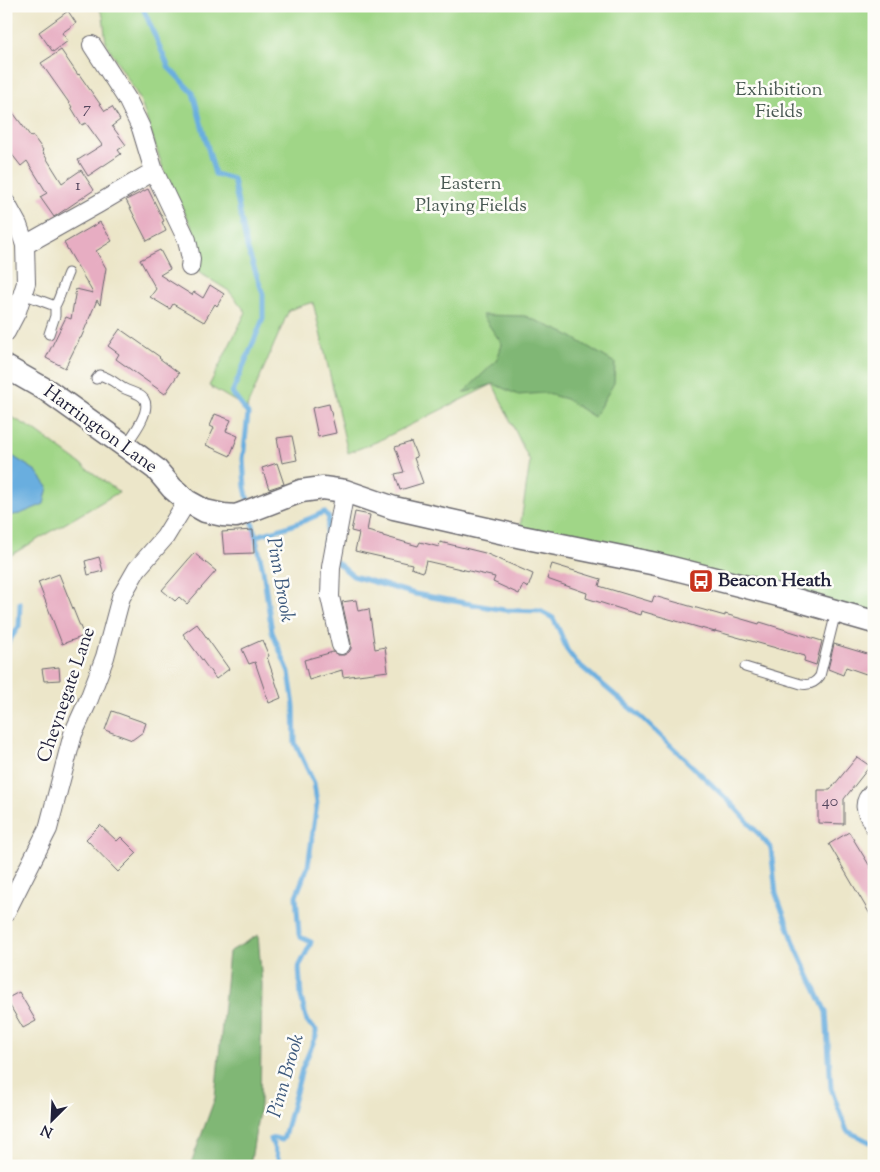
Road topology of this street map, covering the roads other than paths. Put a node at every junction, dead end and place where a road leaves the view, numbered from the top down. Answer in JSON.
{"nodes":[{"id":1,"x":92,"y":45,"type":"dead end"},
{"id":2,"x":154,"y":171,"type":"junction"},
{"id":3,"x":6,"y":203,"type":"edge"},
{"id":4,"x":25,"y":245,"type":"junction"},
{"id":5,"x":190,"y":268,"type":"dead end"},
{"id":6,"x":68,"y":273,"type":"dead end"},
{"id":7,"x":23,"y":294,"type":"junction"},
{"id":8,"x":55,"y":306,"type":"junction"},
{"id":9,"x":6,"y":332,"type":"edge"},
{"id":10,"x":49,"y":334,"type":"dead end"},
{"id":11,"x":6,"y":367,"type":"edge"},
{"id":12,"x":96,"y":379,"type":"dead end"},
{"id":13,"x":125,"y":446,"type":"junction"},
{"id":14,"x":345,"y":491,"type":"junction"},
{"id":15,"x":187,"y":501,"type":"junction"},
{"id":16,"x":836,"y":612,"type":"junction"},
{"id":17,"x":874,"y":622,"type":"edge"},
{"id":18,"x":341,"y":645,"type":"dead end"},
{"id":19,"x":745,"y":667,"type":"dead end"},
{"id":20,"x":874,"y":791,"type":"edge"},
{"id":21,"x":874,"y":826,"type":"edge"},
{"id":22,"x":6,"y":912,"type":"edge"}],
"edges":[{"from":1,"to":2,"type":"street"},
{"from":2,"to":4,"type":"street"},
{"from":2,"to":5,"type":"street"},
{"from":3,"to":4,"type":"street"},
{"from":4,"to":7,"type":"street"},
{"from":6,"to":8,"type":"lane"},
{"from":7,"to":8,"type":"lane"},
{"from":7,"to":9,"type":"street"},
{"from":8,"to":10,"type":"lane"},
{"from":11,"to":13,"type":"street","name":"Harrington Lane"},
{"from":12,"to":13,"type":"lane"},
{"from":13,"to":15,"type":"street","name":"Harrington Lane"},
{"from":14,"to":15,"type":"street"},
{"from":14,"to":16,"type":"street"},
{"from":14,"to":18,"type":"street"},
{"from":15,"to":22,"type":"street","name":"Cheynegate Lane"},
{"from":16,"to":17,"type":"street"},
{"from":16,"to":19,"type":"lane"},
{"from":20,"to":21,"type":"street"}]}
